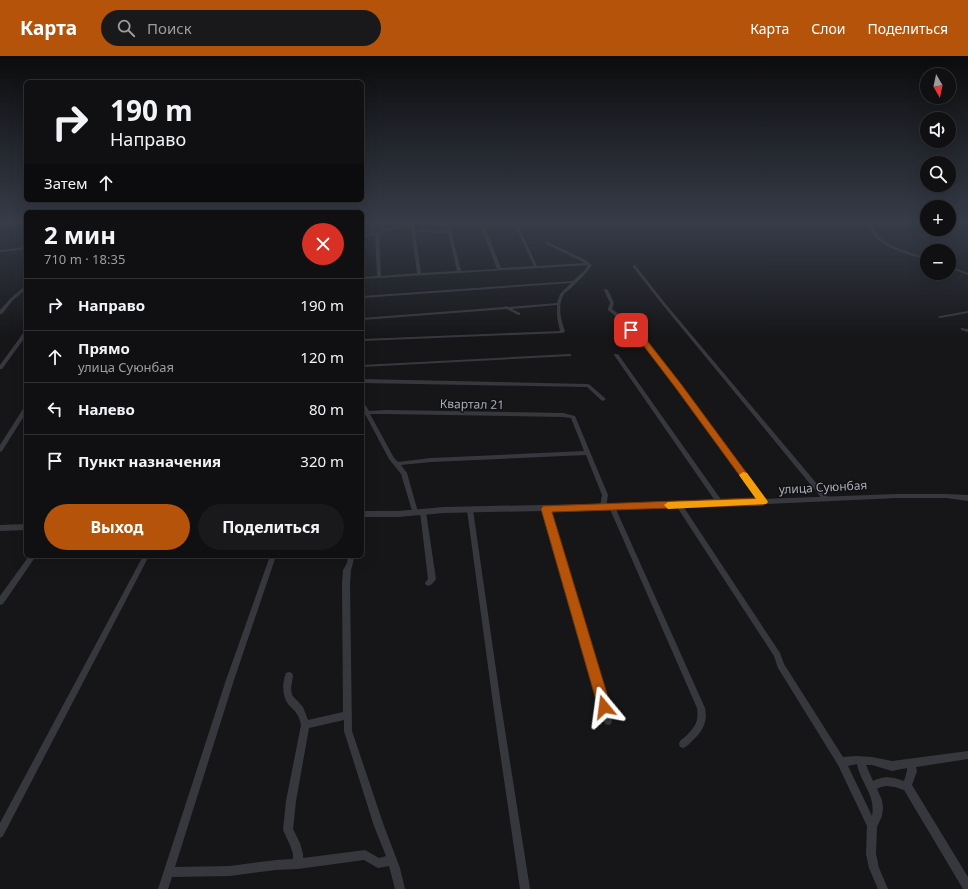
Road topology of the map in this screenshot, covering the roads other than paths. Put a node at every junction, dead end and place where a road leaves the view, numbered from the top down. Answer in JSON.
{"nodes":[{"id":1,"x":378,"y":261,"type":"edge"},
{"id":2,"x":416,"y":261,"type":"edge"},
{"id":3,"x":456,"y":261,"type":"edge"},
{"id":4,"x":495,"y":261,"type":"edge"},
{"id":5,"x":533,"y":261,"type":"edge"},
{"id":6,"x":582,"y":261,"type":"edge"},
{"id":7,"x":589,"y":264,"type":"junction"},
{"id":8,"x":634,"y":266,"type":"dead end"},
{"id":9,"x":536,"y":267,"type":"junction"},
{"id":10,"x":498,"y":269,"type":"junction"},
{"id":11,"x":956,"y":270,"type":"edge"},
{"id":12,"x":459,"y":272,"type":"junction"},
{"id":13,"x":418,"y":274,"type":"junction"},
{"id":14,"x":968,"y":274,"type":"edge"},
{"id":15,"x":379,"y":277,"type":"junction"},
{"id":16,"x":364,"y":278,"type":"edge"},
{"id":17,"x":574,"y":282,"type":"junction"},
{"id":18,"x":24,"y":289,"type":"edge"},
{"id":19,"x":606,"y":290,"type":"dead end"},
{"id":20,"x":364,"y":297,"type":"edge"},
{"id":21,"x":559,"y":304,"type":"junction"},
{"id":22,"x":506,"y":307,"type":"junction"},
{"id":23,"x":515,"y":307,"type":"junction"},
{"id":24,"x":968,"y":312,"type":"edge"},
{"id":25,"x":0,"y":313,"type":"edge"},
{"id":26,"x":940,"y":317,"type":"dead end"},
{"id":27,"x":364,"y":318,"type":"edge"},
{"id":28,"x":24,"y":336,"type":"edge"},
{"id":29,"x":364,"y":340,"type":"edge"},
{"id":30,"x":569,"y":355,"type":"dead end"},
{"id":31,"x":616,"y":355,"type":"dead end"},
{"id":32,"x":364,"y":366,"type":"edge"},
{"id":33,"x":0,"y":368,"type":"edge"},
{"id":34,"x":364,"y":381,"type":"edge"},
{"id":35,"x":603,"y":399,"type":"dead end"},
{"id":36,"x":364,"y":408,"type":"edge"},
{"id":37,"x":24,"y":412,"type":"edge"},
{"id":38,"x":366,"y":413,"type":"junction"},
{"id":39,"x":0,"y":450,"type":"edge"},
{"id":40,"x":587,"y":453,"type":"junction"},
{"id":41,"x":397,"y":464,"type":"junction"},
{"id":42,"x":968,"y":498,"type":"edge"},
{"id":43,"x":826,"y":499,"type":"junction"},
{"id":44,"x":763,"y":502,"type":"junction"},
{"id":45,"x":720,"y":503,"type":"junction"},
{"id":46,"x":678,"y":505,"type":"junction"},
{"id":47,"x":603,"y":507,"type":"junction"},
{"id":48,"x":612,"y":507,"type":"junction"},
{"id":49,"x":546,"y":509,"type":"junction"},
{"id":50,"x":470,"y":510,"type":"junction"},
{"id":51,"x":419,"y":512,"type":"junction"},
{"id":52,"x":364,"y":514,"type":"edge"},
{"id":53,"x":24,"y":526,"type":"edge"},
{"id":54,"x":0,"y":528,"type":"edge"},
{"id":55,"x":31,"y":558,"type":"edge"},
{"id":56,"x":145,"y":558,"type":"edge"},
{"id":57,"x":272,"y":558,"type":"edge"},
{"id":58,"x":350,"y":558,"type":"edge"},
{"id":59,"x":429,"y":583,"type":"dead end"},
{"id":60,"x":0,"y":602,"type":"edge"},
{"id":61,"x":289,"y":676,"type":"dead end"},
{"id":62,"x":348,"y":715,"type":"junction"},
{"id":63,"x":608,"y":721,"type":"dead end"},
{"id":64,"x":305,"y":725,"type":"junction"},
{"id":65,"x":683,"y":744,"type":"dead end"},
{"id":66,"x":968,"y":755,"type":"edge"},
{"id":67,"x":860,"y":760,"type":"junction"},
{"id":68,"x":841,"y":762,"type":"junction"},
{"id":69,"x":911,"y":763,"type":"junction"},
{"id":70,"x":907,"y":786,"type":"junction"},
{"id":71,"x":872,"y":787,"type":"junction"},
{"id":72,"x":872,"y":826,"type":"junction"},
{"id":73,"x":0,"y":833,"type":"edge"},
{"id":74,"x":392,"y":860,"type":"junction"},
{"id":75,"x":298,"y":864,"type":"junction"},
{"id":76,"x":168,"y":872,"type":"junction"},
{"id":77,"x":968,"y":887,"type":"edge"},
{"id":78,"x":163,"y":889,"type":"edge"},
{"id":79,"x":400,"y":889,"type":"edge"},
{"id":80,"x":525,"y":889,"type":"edge"},
{"id":81,"x":883,"y":889,"type":"edge"}],
"edges":[{"from":1,"to":15,"type":"street"},
{"from":2,"to":13,"type":"street"},
{"from":3,"to":12,"type":"street"},
{"from":4,"to":10,"type":"street"},
{"from":5,"to":9,"type":"street"},
{"from":6,"to":7,"type":"street"},
{"from":7,"to":9,"type":"street"},
{"from":7,"to":17,"type":"street"},
{"from":8,"to":43,"type":"street"},
{"from":9,"to":10,"type":"street"},
{"from":10,"to":12,"type":"street"},
{"from":11,"to":14,"type":"street"},
{"from":12,"to":13,"type":"street"},
{"from":13,"to":15,"type":"street"},
{"from":15,"to":16,"type":"street"},
{"from":17,"to":20,"type":"street"},
{"from":17,"to":21,"type":"street"},
{"from":18,"to":25,"type":"street"},
{"from":19,"to":44,"type":"street"},
{"from":21,"to":23,"type":"street"},
{"from":21,"to":29,"type":"street"},
{"from":22,"to":23,"type":"street"},
{"from":22,"to":23,"type":"street"},
{"from":22,"to":27,"type":"street"},
{"from":24,"to":26,"type":"street"},
{"from":28,"to":33,"type":"street"},
{"from":30,"to":32,"type":"street"},
{"from":31,"to":45,"type":"street"},
{"from":34,"to":35,"type":"street"},
{"from":36,"to":38,"type":"street"},
{"from":37,"to":39,"type":"street"},
{"from":38,"to":40,"type":"street","name":"Квартал 21"},
{"from":38,"to":41,"type":"street"},
{"from":40,"to":41,"type":"street"},
{"from":40,"to":47,"type":"street"},
{"from":41,"to":51,"type":"street"},
{"from":42,"to":43,"type":"street","name":"улица Суюнбая"},
{"from":43,"to":44,"type":"street","name":"улица Суюнбая"},
{"from":44,"to":45,"type":"street","name":"улица Суюнбая"},
{"from":45,"to":46,"type":"street","name":"улица Суюнбая"},
{"from":46,"to":48,"type":"street","name":"улица Суюнбая"},
{"from":46,"to":68,"type":"street"},
{"from":47,"to":48,"type":"street","name":"улица Суюнбая"},
{"from":47,"to":49,"type":"street","name":"улица Суюнбая"},
{"from":48,"to":65,"type":"street"},
{"from":49,"to":50,"type":"street","name":"улица Суюнбая"},
{"from":49,"to":63,"type":"street"},
{"from":50,"to":51,"type":"street","name":"улица Суюнбая"},
{"from":50,"to":80,"type":"street"},
{"from":51,"to":52,"type":"street"},
{"from":51,"to":59,"type":"street"},
{"from":53,"to":54,"type":"street"},
{"from":55,"to":60,"type":"street"},
{"from":56,"to":73,"type":"street"},
{"from":57,"to":76,"type":"street"},
{"from":58,"to":62,"type":"street"},
{"from":61,"to":64,"type":"street"},
{"from":62,"to":64,"type":"street"},
{"from":62,"to":74,"type":"street"},
{"from":64,"to":75,"type":"street"},
{"from":66,"to":69,"type":"street"},
{"from":67,"to":68,"type":"street"},
{"from":67,"to":69,"type":"street"},
{"from":67,"to":71,"type":"street"},
{"from":68,"to":72,"type":"street"},
{"from":69,"to":70,"type":"street"},
{"from":70,"to":71,"type":"street"},
{"from":70,"to":77,"type":"street"},
{"from":71,"to":72,"type":"street"},
{"from":72,"to":81,"type":"street"},
{"from":74,"to":75,"type":"street"},
{"from":74,"to":79,"type":"street"},
{"from":75,"to":76,"type":"street"},
{"from":76,"to":78,"type":"street"}]}
